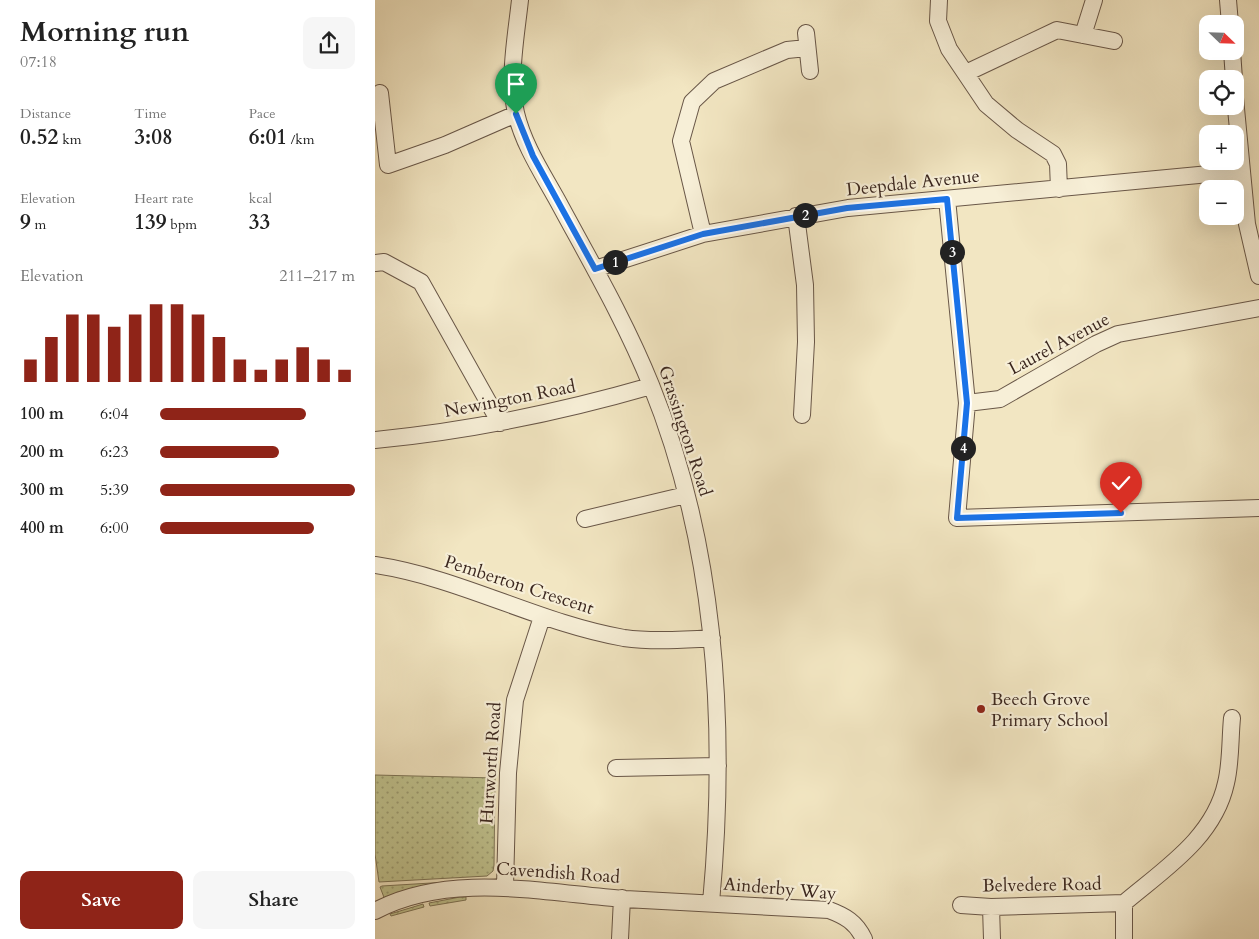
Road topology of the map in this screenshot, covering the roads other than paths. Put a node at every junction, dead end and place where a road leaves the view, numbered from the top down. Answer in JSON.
{"nodes":[{"id":1,"x":520,"y":0,"type":"edge"},
{"id":2,"x":939,"y":0,"type":"edge"},
{"id":3,"x":1094,"y":0,"type":"edge"},
{"id":4,"x":1228,"y":0,"type":"edge"},
{"id":5,"x":1229,"y":15,"type":"edge"},
{"id":6,"x":1083,"y":35,"type":"junction"},
{"id":7,"x":1114,"y":41,"type":"dead end"},
{"id":8,"x":810,"y":71,"type":"dead end"},
{"id":9,"x":966,"y":73,"type":"junction"},
{"id":10,"x":380,"y":93,"type":"dead end"},
{"id":11,"x":379,"y":113,"type":"edge"},
{"id":12,"x":516,"y":114,"type":"junction"},
{"id":13,"x":1236,"y":115,"type":"edge"},
{"id":14,"x":1241,"y":171,"type":"junction"},
{"id":15,"x":1059,"y":189,"type":"junction"},
{"id":16,"x":947,"y":199,"type":"junction"},
{"id":17,"x":796,"y":216,"type":"junction"},
{"id":18,"x":703,"y":234,"type":"junction"},
{"id":19,"x":375,"y":263,"type":"edge"},
{"id":20,"x":595,"y":269,"type":"junction"},
{"id":21,"x":1259,"y":276,"type":"edge"},
{"id":22,"x":1259,"y":308,"type":"edge"},
{"id":23,"x":651,"y":386,"type":"junction"},
{"id":24,"x":967,"y":403,"type":"junction"},
{"id":25,"x":801,"y":415,"type":"dead end"},
{"id":26,"x":500,"y":423,"type":"junction"},
{"id":27,"x":375,"y":440,"type":"edge"},
{"id":28,"x":685,"y":495,"type":"junction"},
{"id":29,"x":1259,"y":508,"type":"edge"},
{"id":30,"x":585,"y":519,"type":"dead end"},
{"id":31,"x":375,"y":565,"type":"edge"},
{"id":32,"x":542,"y":617,"type":"junction"},
{"id":33,"x":712,"y":638,"type":"junction"},
{"id":34,"x":1232,"y":718,"type":"dead end"},
{"id":35,"x":718,"y":766,"type":"junction"},
{"id":36,"x":616,"y":768,"type":"dead end"},
{"id":37,"x":505,"y":886,"type":"junction"},
{"id":38,"x":622,"y":898,"type":"junction"},
{"id":39,"x":1124,"y":903,"type":"junction"},
{"id":40,"x":711,"y":904,"type":"junction"},
{"id":41,"x":961,"y":906,"type":"dead end"},
{"id":42,"x":991,"y":907,"type":"junction"},
{"id":43,"x":375,"y":911,"type":"edge"},
{"id":44,"x":620,"y":939,"type":"edge"},
{"id":45,"x":864,"y":939,"type":"edge"},
{"id":46,"x":992,"y":939,"type":"edge"},
{"id":47,"x":1124,"y":939,"type":"edge"}],
"edges":[{"from":1,"to":12,"type":"street","name":"Grassington Road"},
{"from":2,"to":9,"type":"street"},
{"from":3,"to":6,"type":"street"},
{"from":4,"to":5,"type":"street"},
{"from":6,"to":7,"type":"street"},
{"from":6,"to":9,"type":"street"},
{"from":8,"to":18,"type":"street"},
{"from":9,"to":15,"type":"street"},
{"from":10,"to":11,"type":"street"},
{"from":11,"to":12,"type":"street"},
{"from":12,"to":20,"type":"street","name":"Grassington Road"},
{"from":13,"to":14,"type":"street"},
{"from":14,"to":15,"type":"street","name":"Deepdale Avenue"},
{"from":14,"to":21,"type":"street"},
{"from":15,"to":16,"type":"street","name":"Deepdale Avenue"},
{"from":16,"to":17,"type":"street","name":"Deepdale Avenue"},
{"from":16,"to":24,"type":"street"},
{"from":17,"to":18,"type":"street","name":"Deepdale Avenue"},
{"from":17,"to":25,"type":"street"},
{"from":18,"to":20,"type":"street","name":"Deepdale Avenue"},
{"from":19,"to":26,"type":"street"},
{"from":20,"to":23,"type":"street","name":"Grassington Road"},
{"from":22,"to":24,"type":"street","name":"Laurel Avenue"},
{"from":23,"to":26,"type":"street","name":"Newington Road"},
{"from":23,"to":28,"type":"street","name":"Grassington Road"},
{"from":24,"to":29,"type":"street"},
{"from":26,"to":27,"type":"street","name":"Newington Road"},
{"from":28,"to":30,"type":"street"},
{"from":28,"to":33,"type":"street","name":"Grassington Road"},
{"from":31,"to":32,"type":"street","name":"Pemberton Crescent"},
{"from":32,"to":33,"type":"street","name":"Pemberton Crescent"},
{"from":32,"to":37,"type":"street","name":"Hurworth Road"},
{"from":33,"to":35,"type":"street","name":"Grassington Road"},
{"from":34,"to":39,"type":"street"},
{"from":35,"to":36,"type":"street"},
{"from":35,"to":40,"type":"street","name":"Grassington Road"},
{"from":37,"to":38,"type":"street","name":"Cavendish Road"},
{"from":37,"to":43,"type":"street","name":"Cavendish Road"},
{"from":38,"to":40,"type":"street","name":"Cavendish Road"},
{"from":38,"to":44,"type":"street"},
{"from":39,"to":42,"type":"street","name":"Belvedere Road"},
{"from":39,"to":47,"type":"street"},
{"from":40,"to":45,"type":"street","name":"Ainderby Way"},
{"from":41,"to":42,"type":"street","name":"Belvedere Road"},
{"from":42,"to":46,"type":"street"}]}
